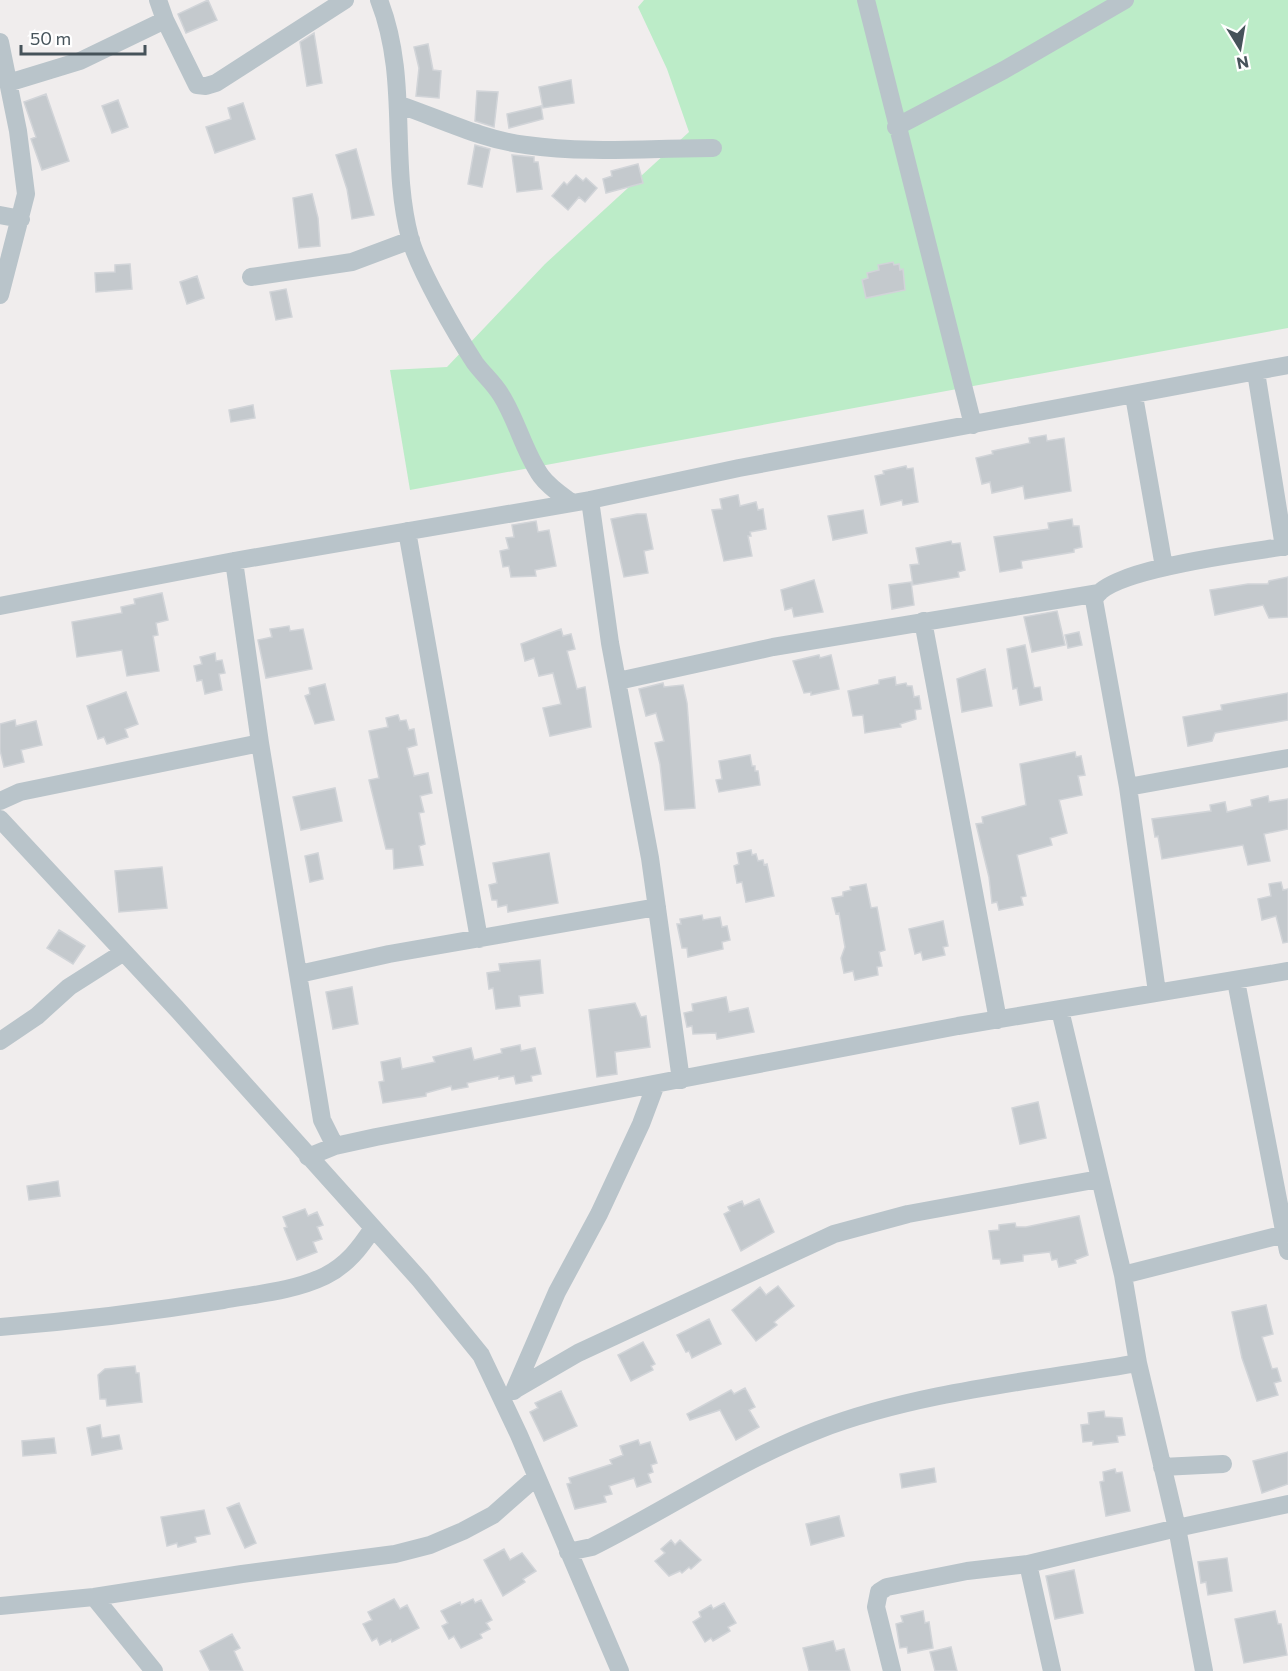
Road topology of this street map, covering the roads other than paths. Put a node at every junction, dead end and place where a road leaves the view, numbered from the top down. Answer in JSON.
{"nodes":[{"id":1,"x":158,"y":0,"type":"edge"},
{"id":2,"x":345,"y":0,"type":"edge"},
{"id":3,"x":379,"y":0,"type":"edge"},
{"id":4,"x":866,"y":0,"type":"edge"},
{"id":5,"x":1125,"y":0,"type":"edge"},
{"id":6,"x":165,"y":20,"type":"junction"},
{"id":7,"x":0,"y":42,"type":"edge"},
{"id":8,"x":8,"y":83,"type":"junction"},
{"id":9,"x":400,"y":105,"type":"junction"},
{"id":10,"x":896,"y":127,"type":"junction"},
{"id":11,"x":713,"y":148,"type":"dead end"},
{"id":12,"x":0,"y":215,"type":"edge"},
{"id":13,"x":21,"y":219,"type":"junction"},
{"id":14,"x":411,"y":240,"type":"junction"},
{"id":15,"x":251,"y":277,"type":"dead end"},
{"id":16,"x":0,"y":294,"type":"edge"},
{"id":17,"x":1288,"y":365,"type":"edge"},
{"id":18,"x":1256,"y":372,"type":"junction"},
{"id":19,"x":1134,"y":396,"type":"junction"},
{"id":20,"x":973,"y":424,"type":"junction"},
{"id":21,"x":581,"y":501,"type":"junction"},
{"id":22,"x":407,"y":531,"type":"junction"},
{"id":23,"x":1286,"y":547,"type":"edge"},
{"id":24,"x":234,"y":561,"type":"junction"},
{"id":25,"x":1164,"y":567,"type":"junction"},
{"id":26,"x":1099,"y":593,"type":"junction"},
{"id":27,"x":0,"y":606,"type":"edge"},
{"id":28,"x":923,"y":621,"type":"junction"},
{"id":29,"x":618,"y":681,"type":"junction"},
{"id":30,"x":260,"y":743,"type":"junction"},
{"id":31,"x":1288,"y":758,"type":"edge"},
{"id":32,"x":1128,"y":787,"type":"junction"},
{"id":33,"x":0,"y":801,"type":"edge"},
{"id":34,"x":0,"y":819,"type":"edge"},
{"id":35,"x":657,"y":907,"type":"junction"},
{"id":36,"x":479,"y":939,"type":"junction"},
{"id":37,"x":124,"y":952,"type":"junction"},
{"id":38,"x":1288,"y":971,"type":"edge"},
{"id":39,"x":299,"y":974,"type":"junction"},
{"id":40,"x":1236,"y":981,"type":"junction"},
{"id":41,"x":1157,"y":992,"type":"junction"},
{"id":42,"x":1060,"y":1010,"type":"junction"},
{"id":43,"x":998,"y":1020,"type":"junction"},
{"id":44,"x":0,"y":1041,"type":"edge"},
{"id":45,"x":681,"y":1080,"type":"junction"},
{"id":46,"x":656,"y":1084,"type":"junction"},
{"id":47,"x":335,"y":1146,"type":"junction"},
{"id":48,"x":308,"y":1157,"type":"junction"},
{"id":49,"x":1100,"y":1179,"type":"junction"},
{"id":50,"x":373,"y":1228,"type":"junction"},
{"id":51,"x":1286,"y":1242,"type":"edge"},
{"id":52,"x":1123,"y":1275,"type":"junction"},
{"id":53,"x":0,"y":1328,"type":"edge"},
{"id":54,"x":1138,"y":1363,"type":"junction"},
{"id":55,"x":509,"y":1394,"type":"junction"},
{"id":56,"x":1223,"y":1464,"type":"dead end"},
{"id":57,"x":1162,"y":1467,"type":"junction"},
{"id":58,"x":535,"y":1478,"type":"junction"},
{"id":59,"x":1288,"y":1504,"type":"edge"},
{"id":60,"x":1177,"y":1528,"type":"junction"},
{"id":61,"x":568,"y":1552,"type":"junction"},
{"id":62,"x":1028,"y":1564,"type":"junction"},
{"id":63,"x":94,"y":1597,"type":"junction"},
{"id":64,"x":0,"y":1606,"type":"edge"},
{"id":65,"x":154,"y":1671,"type":"edge"},
{"id":66,"x":620,"y":1671,"type":"edge"},
{"id":67,"x":892,"y":1671,"type":"edge"},
{"id":68,"x":1052,"y":1671,"type":"edge"},
{"id":69,"x":1204,"y":1671,"type":"edge"}],
"edges":[{"from":1,"to":6,"type":"street"},
{"from":2,"to":6,"type":"street"},
{"from":3,"to":9,"type":"street"},
{"from":4,"to":10,"type":"street"},
{"from":5,"to":10,"type":"street"},
{"from":6,"to":8,"type":"street"},
{"from":7,"to":8,"type":"street"},
{"from":8,"to":13,"type":"street"},
{"from":9,"to":11,"type":"street"},
{"from":9,"to":14,"type":"street"},
{"from":10,"to":20,"type":"street"},
{"from":12,"to":13,"type":"street"},
{"from":13,"to":16,"type":"street"},
{"from":14,"to":15,"type":"street"},
{"from":14,"to":21,"type":"street"},
{"from":17,"to":18,"type":"street"},
{"from":18,"to":19,"type":"street"},
{"from":18,"to":23,"type":"street"},
{"from":19,"to":20,"type":"street"},
{"from":19,"to":25,"type":"street"},
{"from":20,"to":21,"type":"street"},
{"from":21,"to":22,"type":"street"},
{"from":21,"to":29,"type":"street"},
{"from":22,"to":24,"type":"street"},
{"from":22,"to":36,"type":"street"},
{"from":23,"to":25,"type":"street"},
{"from":24,"to":27,"type":"street"},
{"from":24,"to":30,"type":"street"},
{"from":25,"to":26,"type":"street"},
{"from":26,"to":28,"type":"street"},
{"from":26,"to":32,"type":"street"},
{"from":28,"to":29,"type":"street"},
{"from":28,"to":43,"type":"street"},
{"from":29,"to":35,"type":"street"},
{"from":30,"to":33,"type":"street"},
{"from":30,"to":39,"type":"street"},
{"from":31,"to":32,"type":"street"},
{"from":32,"to":41,"type":"street"},
{"from":34,"to":37,"type":"street"},
{"from":35,"to":36,"type":"street"},
{"from":35,"to":45,"type":"street"},
{"from":36,"to":39,"type":"street"},
{"from":37,"to":44,"type":"street"},
{"from":37,"to":48,"type":"street"},
{"from":38,"to":40,"type":"street"},
{"from":39,"to":47,"type":"street"},
{"from":40,"to":41,"type":"street"},
{"from":40,"to":51,"type":"street"},
{"from":41,"to":42,"type":"street"},
{"from":42,"to":43,"type":"street"},
{"from":42,"to":49,"type":"street"},
{"from":43,"to":45,"type":"street"},
{"from":45,"to":46,"type":"street"},
{"from":46,"to":47,"type":"street"},
{"from":46,"to":55,"type":"street"},
{"from":47,"to":48,"type":"street"},
{"from":48,"to":50,"type":"street"},
{"from":49,"to":52,"type":"street"},
{"from":49,"to":55,"type":"street"},
{"from":50,"to":53,"type":"street"},
{"from":50,"to":55,"type":"street"},
{"from":51,"to":52,"type":"street"},
{"from":52,"to":54,"type":"street"},
{"from":54,"to":57,"type":"street"},
{"from":54,"to":61,"type":"street"},
{"from":55,"to":58,"type":"street"},
{"from":56,"to":57,"type":"street"},
{"from":57,"to":60,"type":"street"},
{"from":58,"to":61,"type":"street"},
{"from":58,"to":63,"type":"street"},
{"from":59,"to":60,"type":"street"},
{"from":60,"to":62,"type":"street"},
{"from":60,"to":69,"type":"street"},
{"from":61,"to":66,"type":"street"},
{"from":62,"to":67,"type":"street"},
{"from":62,"to":68,"type":"street"},
{"from":63,"to":64,"type":"street"},
{"from":63,"to":65,"type":"street"}]}
